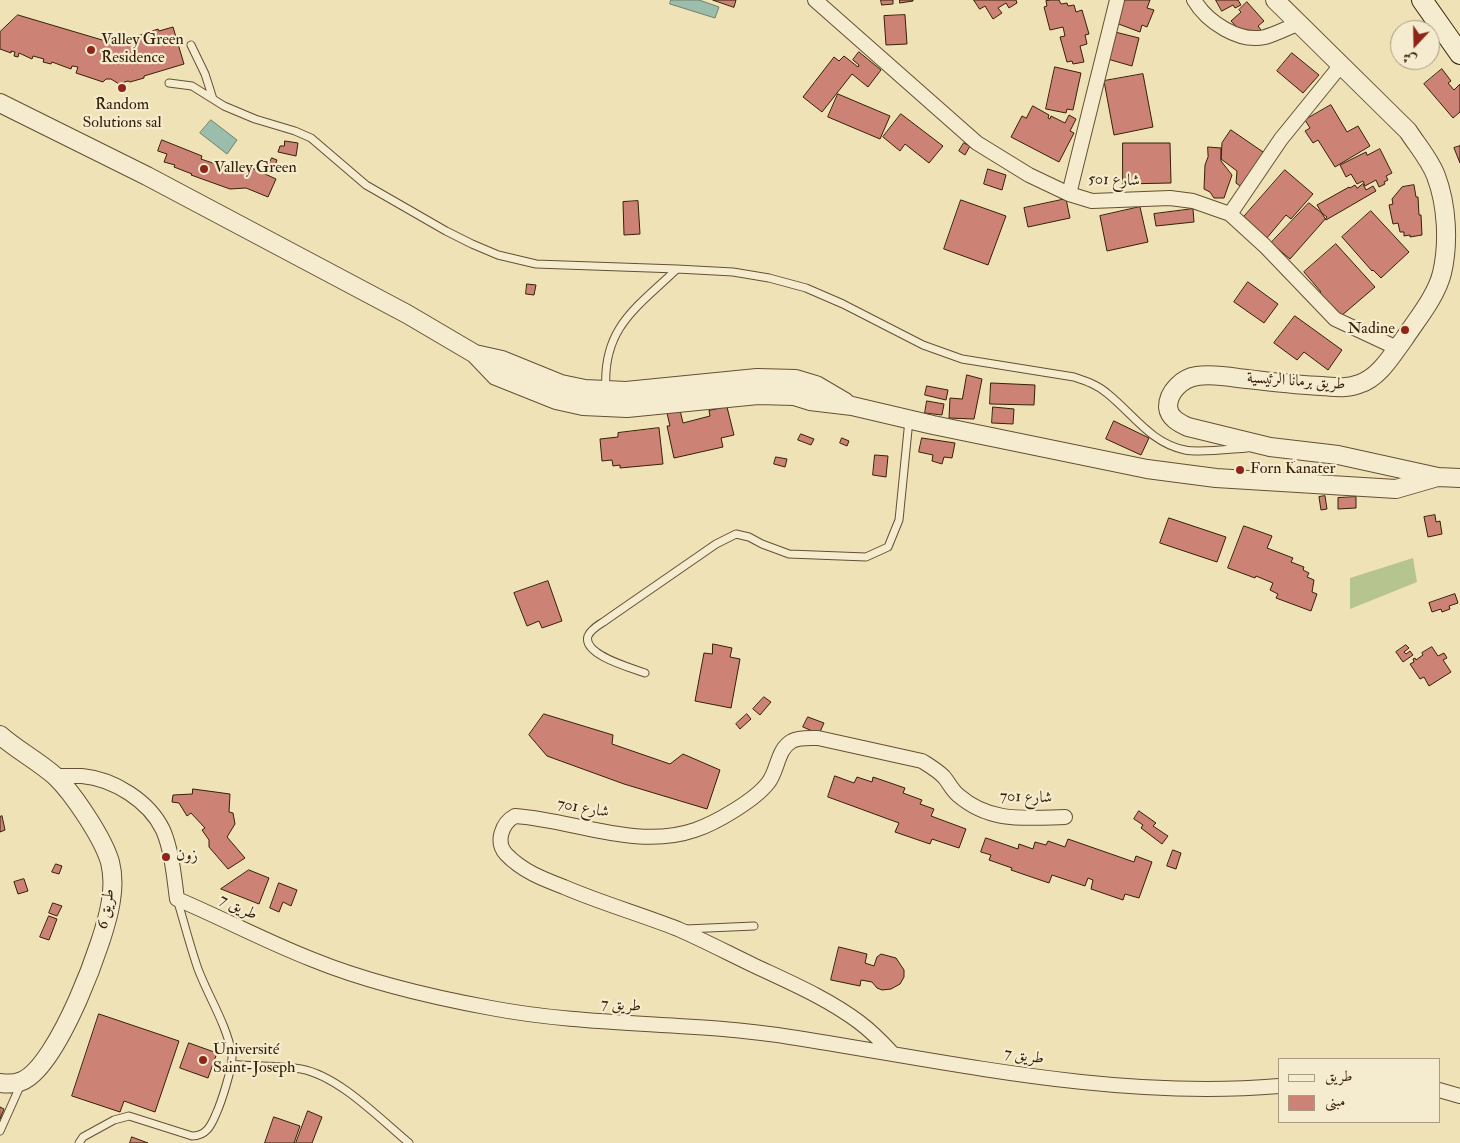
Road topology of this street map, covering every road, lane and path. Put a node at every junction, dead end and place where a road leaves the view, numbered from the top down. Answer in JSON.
{"nodes":[{"id":1,"x":815,"y":0,"type":"edge"},
{"id":2,"x":1117,"y":0,"type":"edge"},
{"id":3,"x":1194,"y":0,"type":"edge"},
{"id":4,"x":1276,"y":0,"type":"edge"},
{"id":5,"x":1422,"y":0,"type":"edge"},
{"id":6,"x":1298,"y":24,"type":"junction"},
{"id":7,"x":191,"y":45,"type":"dead end"},
{"id":8,"x":1460,"y":54,"type":"edge"},
{"id":9,"x":1341,"y":65,"type":"junction"},
{"id":10,"x":169,"y":83,"type":"dead end"},
{"id":11,"x":213,"y":99,"type":"junction"},
{"id":12,"x":0,"y":103,"type":"edge"},
{"id":13,"x":1069,"y":194,"type":"junction"},
{"id":14,"x":1230,"y":214,"type":"junction"},
{"id":15,"x":677,"y":269,"type":"junction"},
{"id":16,"x":1398,"y":348,"type":"junction"},
{"id":17,"x":606,"y":398,"type":"junction"},
{"id":18,"x":910,"y":420,"type":"junction"},
{"id":19,"x":1270,"y":447,"type":"junction"},
{"id":20,"x":1438,"y":477,"type":"junction"},
{"id":21,"x":1460,"y":478,"type":"edge"},
{"id":22,"x":645,"y":673,"type":"dead end"},
{"id":23,"x":0,"y":735,"type":"edge"},
{"id":24,"x":55,"y":776,"type":"junction"},
{"id":25,"x":1065,"y":817,"type":"dead end"},
{"id":26,"x":177,"y":899,"type":"junction"},
{"id":27,"x":754,"y":926,"type":"dead end"},
{"id":28,"x":678,"y":930,"type":"junction"},
{"id":29,"x":892,"y":1053,"type":"junction"},
{"id":30,"x":232,"y":1064,"type":"junction"},
{"id":31,"x":22,"y":1081,"type":"junction"},
{"id":32,"x":0,"y":1083,"type":"edge"},
{"id":33,"x":1278,"y":1086,"type":"edge"},
{"id":34,"x":1440,"y":1090,"type":"edge"},
{"id":35,"x":1460,"y":1096,"type":"edge"},
{"id":36,"x":0,"y":1131,"type":"edge"},
{"id":37,"x":80,"y":1143,"type":"edge"},
{"id":38,"x":409,"y":1143,"type":"edge"}],
"edges":[{"from":1,"to":13,"type":"street","name":"شارع 501"},
{"from":2,"to":13,"type":"street"},
{"from":3,"to":6,"type":"street"},
{"from":4,"to":6,"type":"street","name":"طريق برمانا الرئيسية"},
{"from":5,"to":8,"type":"main road"},
{"from":6,"to":9,"type":"street","name":"طريق برمانا الرئيسية"},
{"from":7,"to":11,"type":"lane"},
{"from":9,"to":14,"type":"street"},
{"from":9,"to":16,"type":"street","name":"طريق برمانا الرئيسية"},
{"from":10,"to":11,"type":"lane"},
{"from":11,"to":15,"type":"lane"},
{"from":12,"to":17,"type":"street"},
{"from":13,"to":14,"type":"street","name":"شارع 501"},
{"from":14,"to":16,"type":"street","name":"شارع 501"},
{"from":15,"to":17,"type":"lane"},
{"from":15,"to":19,"type":"lane"},
{"from":16,"to":19,"type":"street","name":"طريق برمانا الرئيسية"},
{"from":17,"to":18,"type":"street"},
{"from":18,"to":20,"type":"street"},
{"from":18,"to":22,"type":"lane"},
{"from":19,"to":20,"type":"street","name":"طريق برمانا الرئيسية"},
{"from":20,"to":21,"type":"street","name":"طريق برمانا الرئيسية"},
{"from":23,"to":24,"type":"street","name":"طريق 6"},
{"from":24,"to":26,"type":"street"},
{"from":24,"to":31,"type":"street","name":"طريق 6"},
{"from":25,"to":28,"type":"street","name":"شارع 701"},
{"from":26,"to":29,"type":"street","name":"طريق 7"},
{"from":26,"to":30,"type":"lane"},
{"from":27,"to":28,"type":"lane"},
{"from":28,"to":29,"type":"street","name":"شارع 701"},
{"from":29,"to":33,"type":"street","name":"طريق 7"},
{"from":30,"to":37,"type":"lane"},
{"from":30,"to":38,"type":"lane"},
{"from":31,"to":32,"type":"street"},
{"from":31,"to":36,"type":"lane"},
{"from":34,"to":35,"type":"street"}]}
